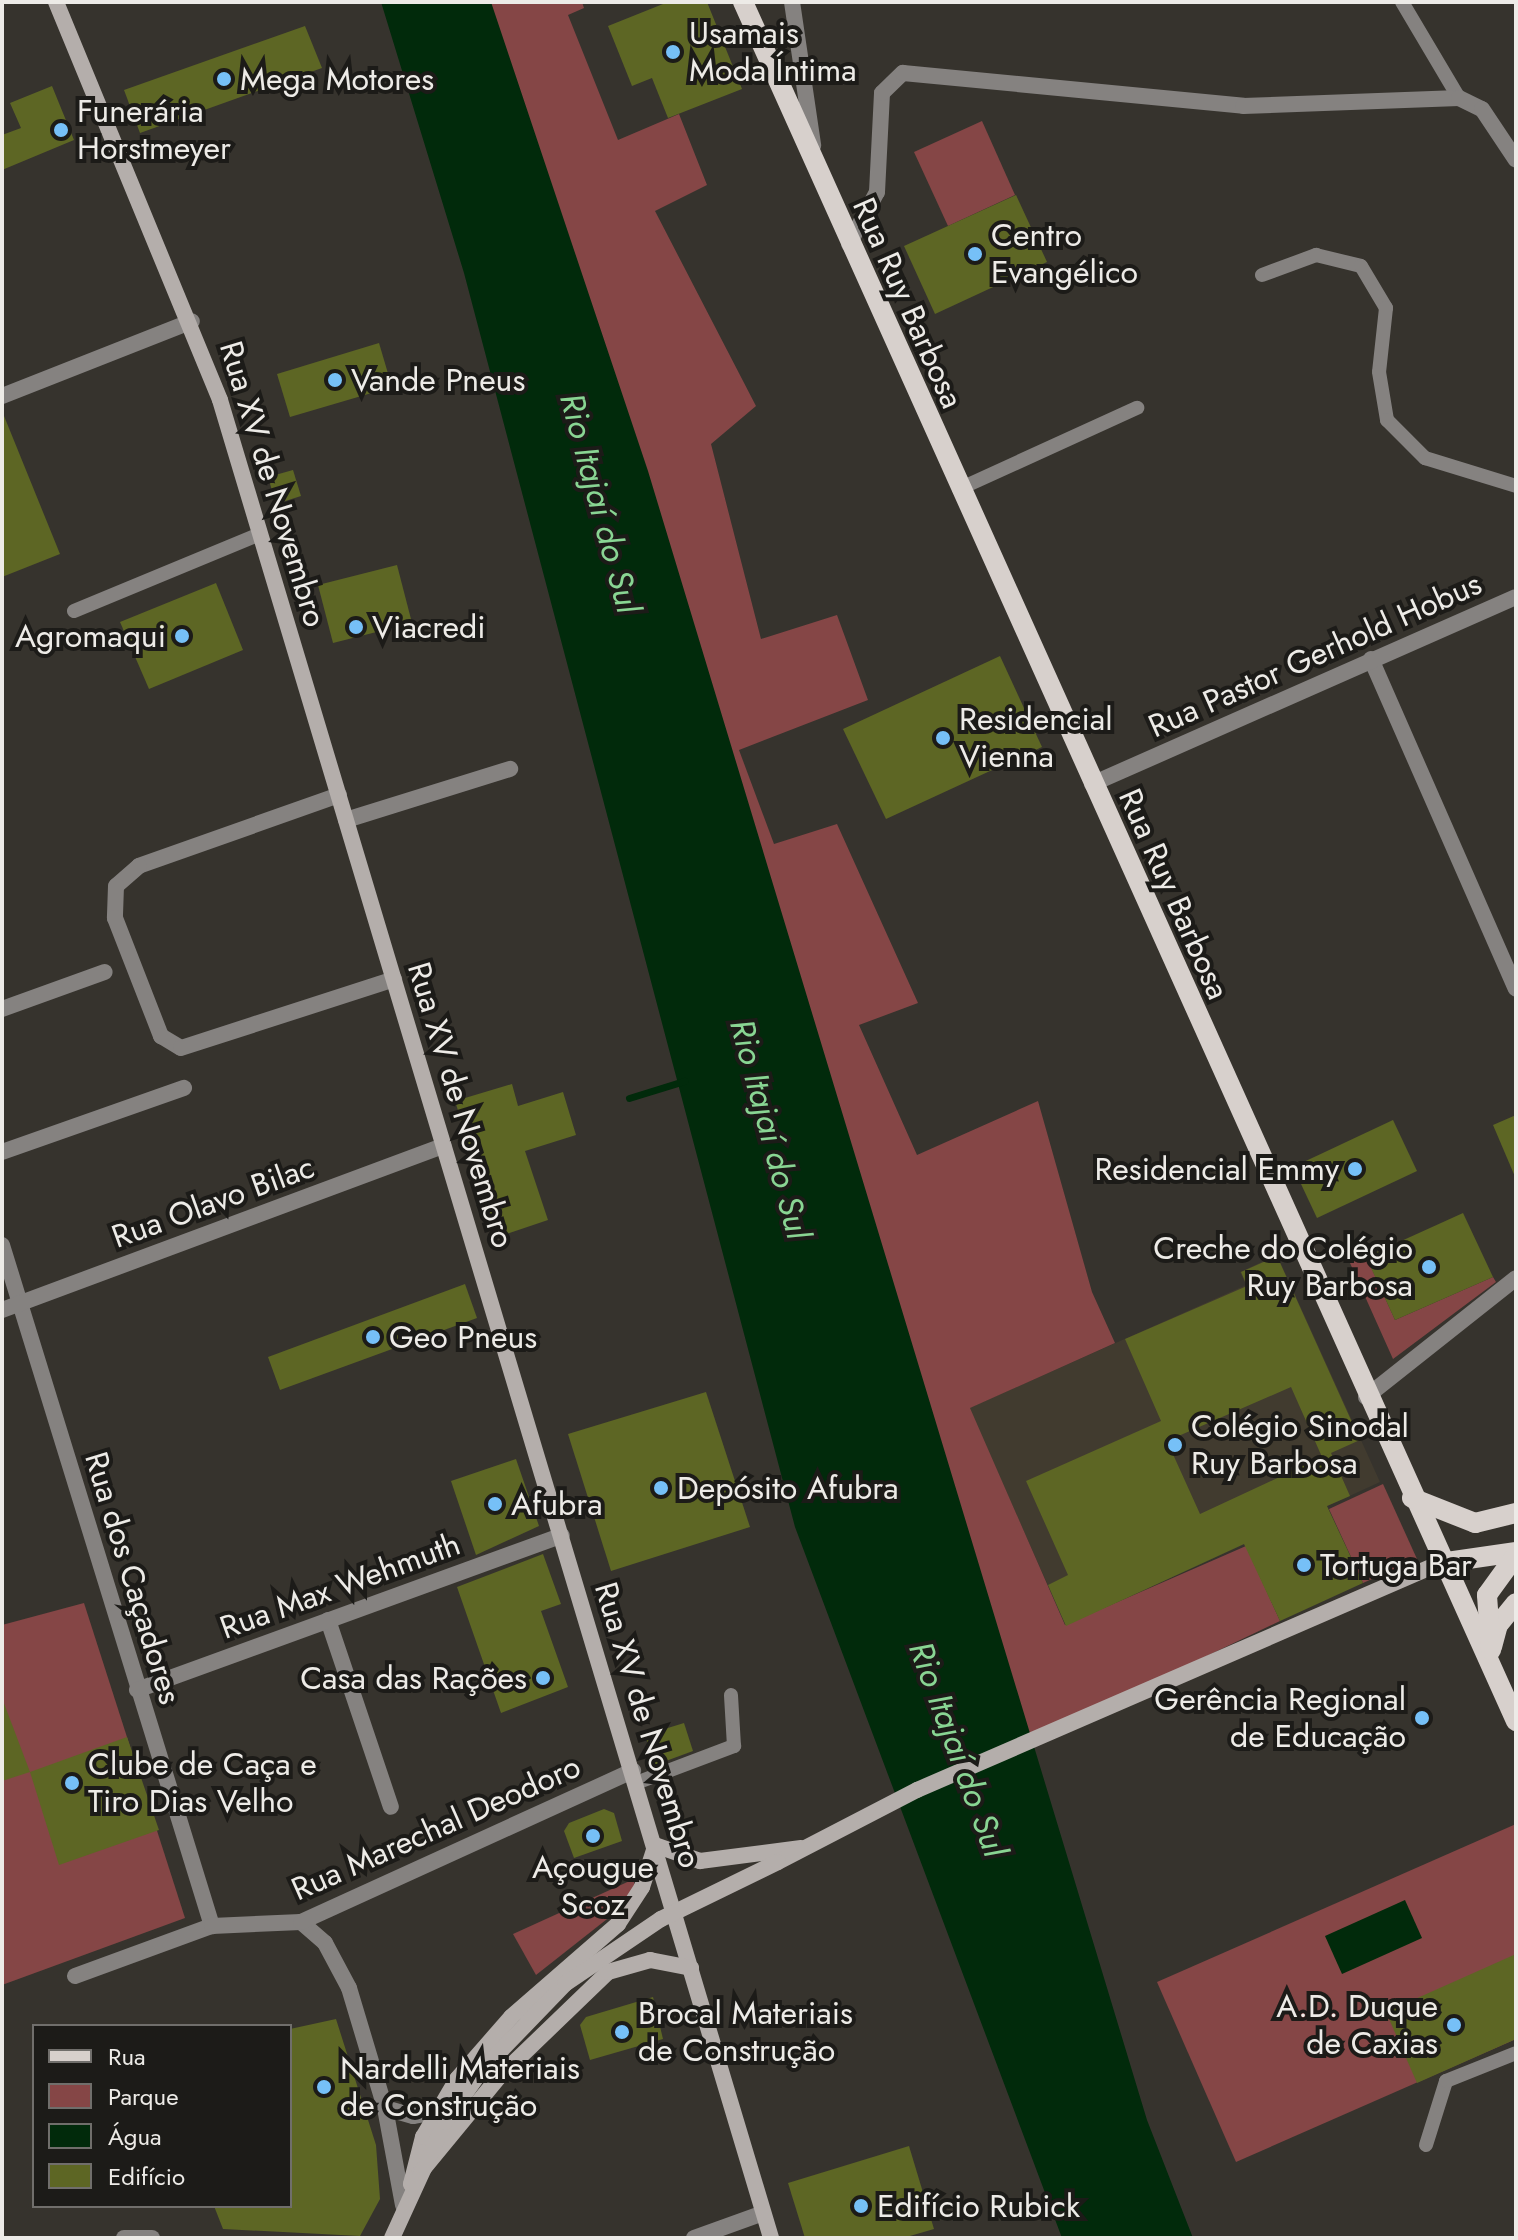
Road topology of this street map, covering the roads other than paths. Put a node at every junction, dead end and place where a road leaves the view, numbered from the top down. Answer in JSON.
{"nodes":[{"id":1,"x":56,"y":2,"type":"edge"},
{"id":2,"x":743,"y":2,"type":"edge"},
{"id":3,"x":792,"y":2,"type":"edge"},
{"id":4,"x":1406,"y":4,"type":"edge"},
{"id":5,"x":1459,"y":98,"type":"junction"},
{"id":6,"x":1516,"y":160,"type":"edge"},
{"id":7,"x":817,"y":175,"type":"junction"},
{"id":8,"x":849,"y":244,"type":"junction"},
{"id":9,"x":1262,"y":275,"type":"dead end"},
{"id":10,"x":192,"y":321,"type":"junction"},
{"id":11,"x":2,"y":396,"type":"edge"},
{"id":12,"x":1137,"y":408,"type":"dead end"},
{"id":13,"x":1516,"y":486,"type":"edge"},
{"id":14,"x":959,"y":489,"type":"junction"},
{"id":15,"x":260,"y":534,"type":"junction"},
{"id":16,"x":1516,"y":597,"type":"edge"},
{"id":17,"x":74,"y":611,"type":"dead end"},
{"id":18,"x":1371,"y":659,"type":"junction"},
{"id":19,"x":510,"y":769,"type":"dead end"},
{"id":20,"x":1092,"y":784,"type":"junction"},
{"id":21,"x":339,"y":795,"type":"junction"},
{"id":22,"x":346,"y":820,"type":"junction"},
{"id":23,"x":105,"y":972,"type":"dead end"},
{"id":24,"x":394,"y":979,"type":"junction"},
{"id":25,"x":1516,"y":989,"type":"edge"},
{"id":26,"x":2,"y":1009,"type":"edge"},
{"id":27,"x":184,"y":1088,"type":"dead end"},
{"id":28,"x":444,"y":1146,"type":"junction"},
{"id":29,"x":2,"y":1152,"type":"edge"},
{"id":30,"x":2,"y":1245,"type":"edge"},
{"id":31,"x":1516,"y":1278,"type":"edge"},
{"id":32,"x":20,"y":1304,"type":"junction"},
{"id":33,"x":2,"y":1310,"type":"edge"},
{"id":34,"x":1366,"y":1397,"type":"junction"},
{"id":35,"x":1412,"y":1498,"type":"junction"},
{"id":36,"x":1516,"y":1513,"type":"edge"},
{"id":37,"x":562,"y":1535,"type":"junction"},
{"id":38,"x":1516,"y":1553,"type":"edge"},
{"id":39,"x":1440,"y":1563,"type":"junction"},
{"id":40,"x":1516,"y":1603,"type":"edge"},
{"id":41,"x":328,"y":1620,"type":"junction"},
{"id":42,"x":1491,"y":1650,"type":"junction"},
{"id":43,"x":1499,"y":1683,"type":"junction"},
{"id":44,"x":137,"y":1690,"type":"junction"},
{"id":45,"x":731,"y":1695,"type":"dead end"},
{"id":46,"x":1516,"y":1721,"type":"edge"},
{"id":47,"x":634,"y":1777,"type":"junction"},
{"id":48,"x":391,"y":1807,"type":"dead end"},
{"id":49,"x":655,"y":1845,"type":"junction"},
{"id":50,"x":814,"y":1846,"type":"junction"},
{"id":51,"x":301,"y":1922,"type":"junction"},
{"id":52,"x":618,"y":1924,"type":"junction"},
{"id":53,"x":212,"y":1926,"type":"junction"},
{"id":54,"x":691,"y":1968,"type":"junction"},
{"id":55,"x":608,"y":1972,"type":"junction"},
{"id":56,"x":75,"y":1976,"type":"dead end"},
{"id":57,"x":573,"y":2004,"type":"junction"},
{"id":58,"x":511,"y":2017,"type":"junction"},
{"id":59,"x":1516,"y":2053,"type":"edge"},
{"id":60,"x":385,"y":2108,"type":"junction"},
{"id":61,"x":440,"y":2117,"type":"junction"},
{"id":62,"x":1426,"y":2145,"type":"dead end"},
{"id":63,"x":411,"y":2184,"type":"junction"},
{"id":64,"x":403,"y":2205,"type":"junction"},
{"id":65,"x":763,"y":2213,"type":"junction"},
{"id":66,"x":124,"y":2238,"type":"edge"},
{"id":67,"x":152,"y":2238,"type":"edge"},
{"id":68,"x":392,"y":2238,"type":"edge"},
{"id":69,"x":694,"y":2238,"type":"edge"},
{"id":70,"x":771,"y":2238,"type":"edge"}],
"edges":[{"from":1,"to":10,"type":"main road","name":"Rua XV de Novembro"},
{"from":2,"to":7,"type":"main road","name":"Rua Ruy Barbosa"},
{"from":3,"to":7,"type":"street"},
{"from":4,"to":5,"type":"lane"},
{"from":5,"to":6,"type":"street"},
{"from":5,"to":8,"type":"street"},
{"from":7,"to":8,"type":"main road","name":"Rua Ruy Barbosa"},
{"from":8,"to":14,"type":"main road","name":"Rua Ruy Barbosa"},
{"from":9,"to":13,"type":"lane"},
{"from":10,"to":11,"type":"street"},
{"from":10,"to":15,"type":"main road","name":"Rua XV de Novembro"},
{"from":12,"to":14,"type":"lane"},
{"from":14,"to":20,"type":"main road","name":"Rua Ruy Barbosa"},
{"from":15,"to":17,"type":"lane"},
{"from":15,"to":21,"type":"main road","name":"Rua XV de Novembro"},
{"from":16,"to":18,"type":"street","name":"Rua Pastor Gerhold Hobus"},
{"from":18,"to":20,"type":"street","name":"Rua Pastor Gerhold Hobus"},
{"from":18,"to":25,"type":"street"},
{"from":19,"to":22,"type":"street"},
{"from":20,"to":34,"type":"main road","name":"Rua Ruy Barbosa"},
{"from":21,"to":22,"type":"main road","name":"Rua XV de Novembro"},
{"from":21,"to":24,"type":"street"},
{"from":22,"to":24,"type":"main road","name":"Rua XV de Novembro"},
{"from":23,"to":26,"type":"street"},
{"from":24,"to":28,"type":"main road","name":"Rua XV de Novembro"},
{"from":27,"to":29,"type":"street"},
{"from":28,"to":32,"type":"street","name":"Rua Olavo Bilac"},
{"from":28,"to":37,"type":"main road","name":"Rua XV de Novembro"},
{"from":30,"to":32,"type":"street","name":"Rua dos Caçadores"},
{"from":31,"to":34,"type":"street"},
{"from":32,"to":33,"type":"street","name":"Rua Olavo Bilac"},
{"from":32,"to":44,"type":"street","name":"Rua dos Caçadores"},
{"from":34,"to":35,"type":"main road","name":"Rua Ruy Barbosa"},
{"from":35,"to":36,"type":"main road"},
{"from":35,"to":39,"type":"main road","name":"Rua Ruy Barbosa"},
{"from":37,"to":41,"type":"street","name":"Rua Max Wehmuth"},
{"from":37,"to":47,"type":"main road","name":"Rua XV de Novembro"},
{"from":38,"to":39,"type":"main road"},
{"from":38,"to":42,"type":"main road"},
{"from":39,"to":43,"type":"main road","name":"Rua Ruy Barbosa"},
{"from":39,"to":50,"type":"main road"},
{"from":40,"to":42,"type":"main road"},
{"from":41,"to":44,"type":"street","name":"Rua Max Wehmuth"},
{"from":41,"to":48,"type":"street"},
{"from":42,"to":43,"type":"main road"},
{"from":43,"to":46,"type":"main road","name":"Rua Ruy Barbosa"},
{"from":44,"to":53,"type":"street","name":"Rua dos Caçadores"},
{"from":45,"to":47,"type":"lane"},
{"from":47,"to":49,"type":"main road","name":"Rua XV de Novembro"},
{"from":47,"to":51,"type":"street","name":"Rua Marechal Deodoro"},
{"from":49,"to":50,"type":"main road"},
{"from":49,"to":52,"type":"main road"},
{"from":49,"to":54,"type":"main road","name":"Rua XV de Novembro"},
{"from":50,"to":61,"type":"main road","bridge":true},
{"from":51,"to":53,"type":"street","name":"Rua Marechal Deodoro"},
{"from":51,"to":60,"type":"street"},
{"from":52,"to":55,"type":"main road"},
{"from":52,"to":58,"type":"main road"},
{"from":53,"to":56,"type":"street","name":"Rua Marechal Deodoro"},
{"from":54,"to":55,"type":"main road"},
{"from":54,"to":65,"type":"main road","name":"Rua XV de Novembro"},
{"from":55,"to":57,"type":"main road"},
{"from":57,"to":58,"type":"main road"},
{"from":57,"to":63,"type":"main road"},
{"from":58,"to":61,"type":"main road"},
{"from":59,"to":62,"type":"lane"},
{"from":60,"to":61,"type":"street"},
{"from":60,"to":64,"type":"street"},
{"from":61,"to":63,"type":"main road"},
{"from":63,"to":64,"type":"main road"},
{"from":64,"to":68,"type":"main road"},
{"from":65,"to":69,"type":"street"},
{"from":65,"to":70,"type":"main road","name":"Rua XV de Novembro"},
{"from":66,"to":67,"type":"street"}]}
